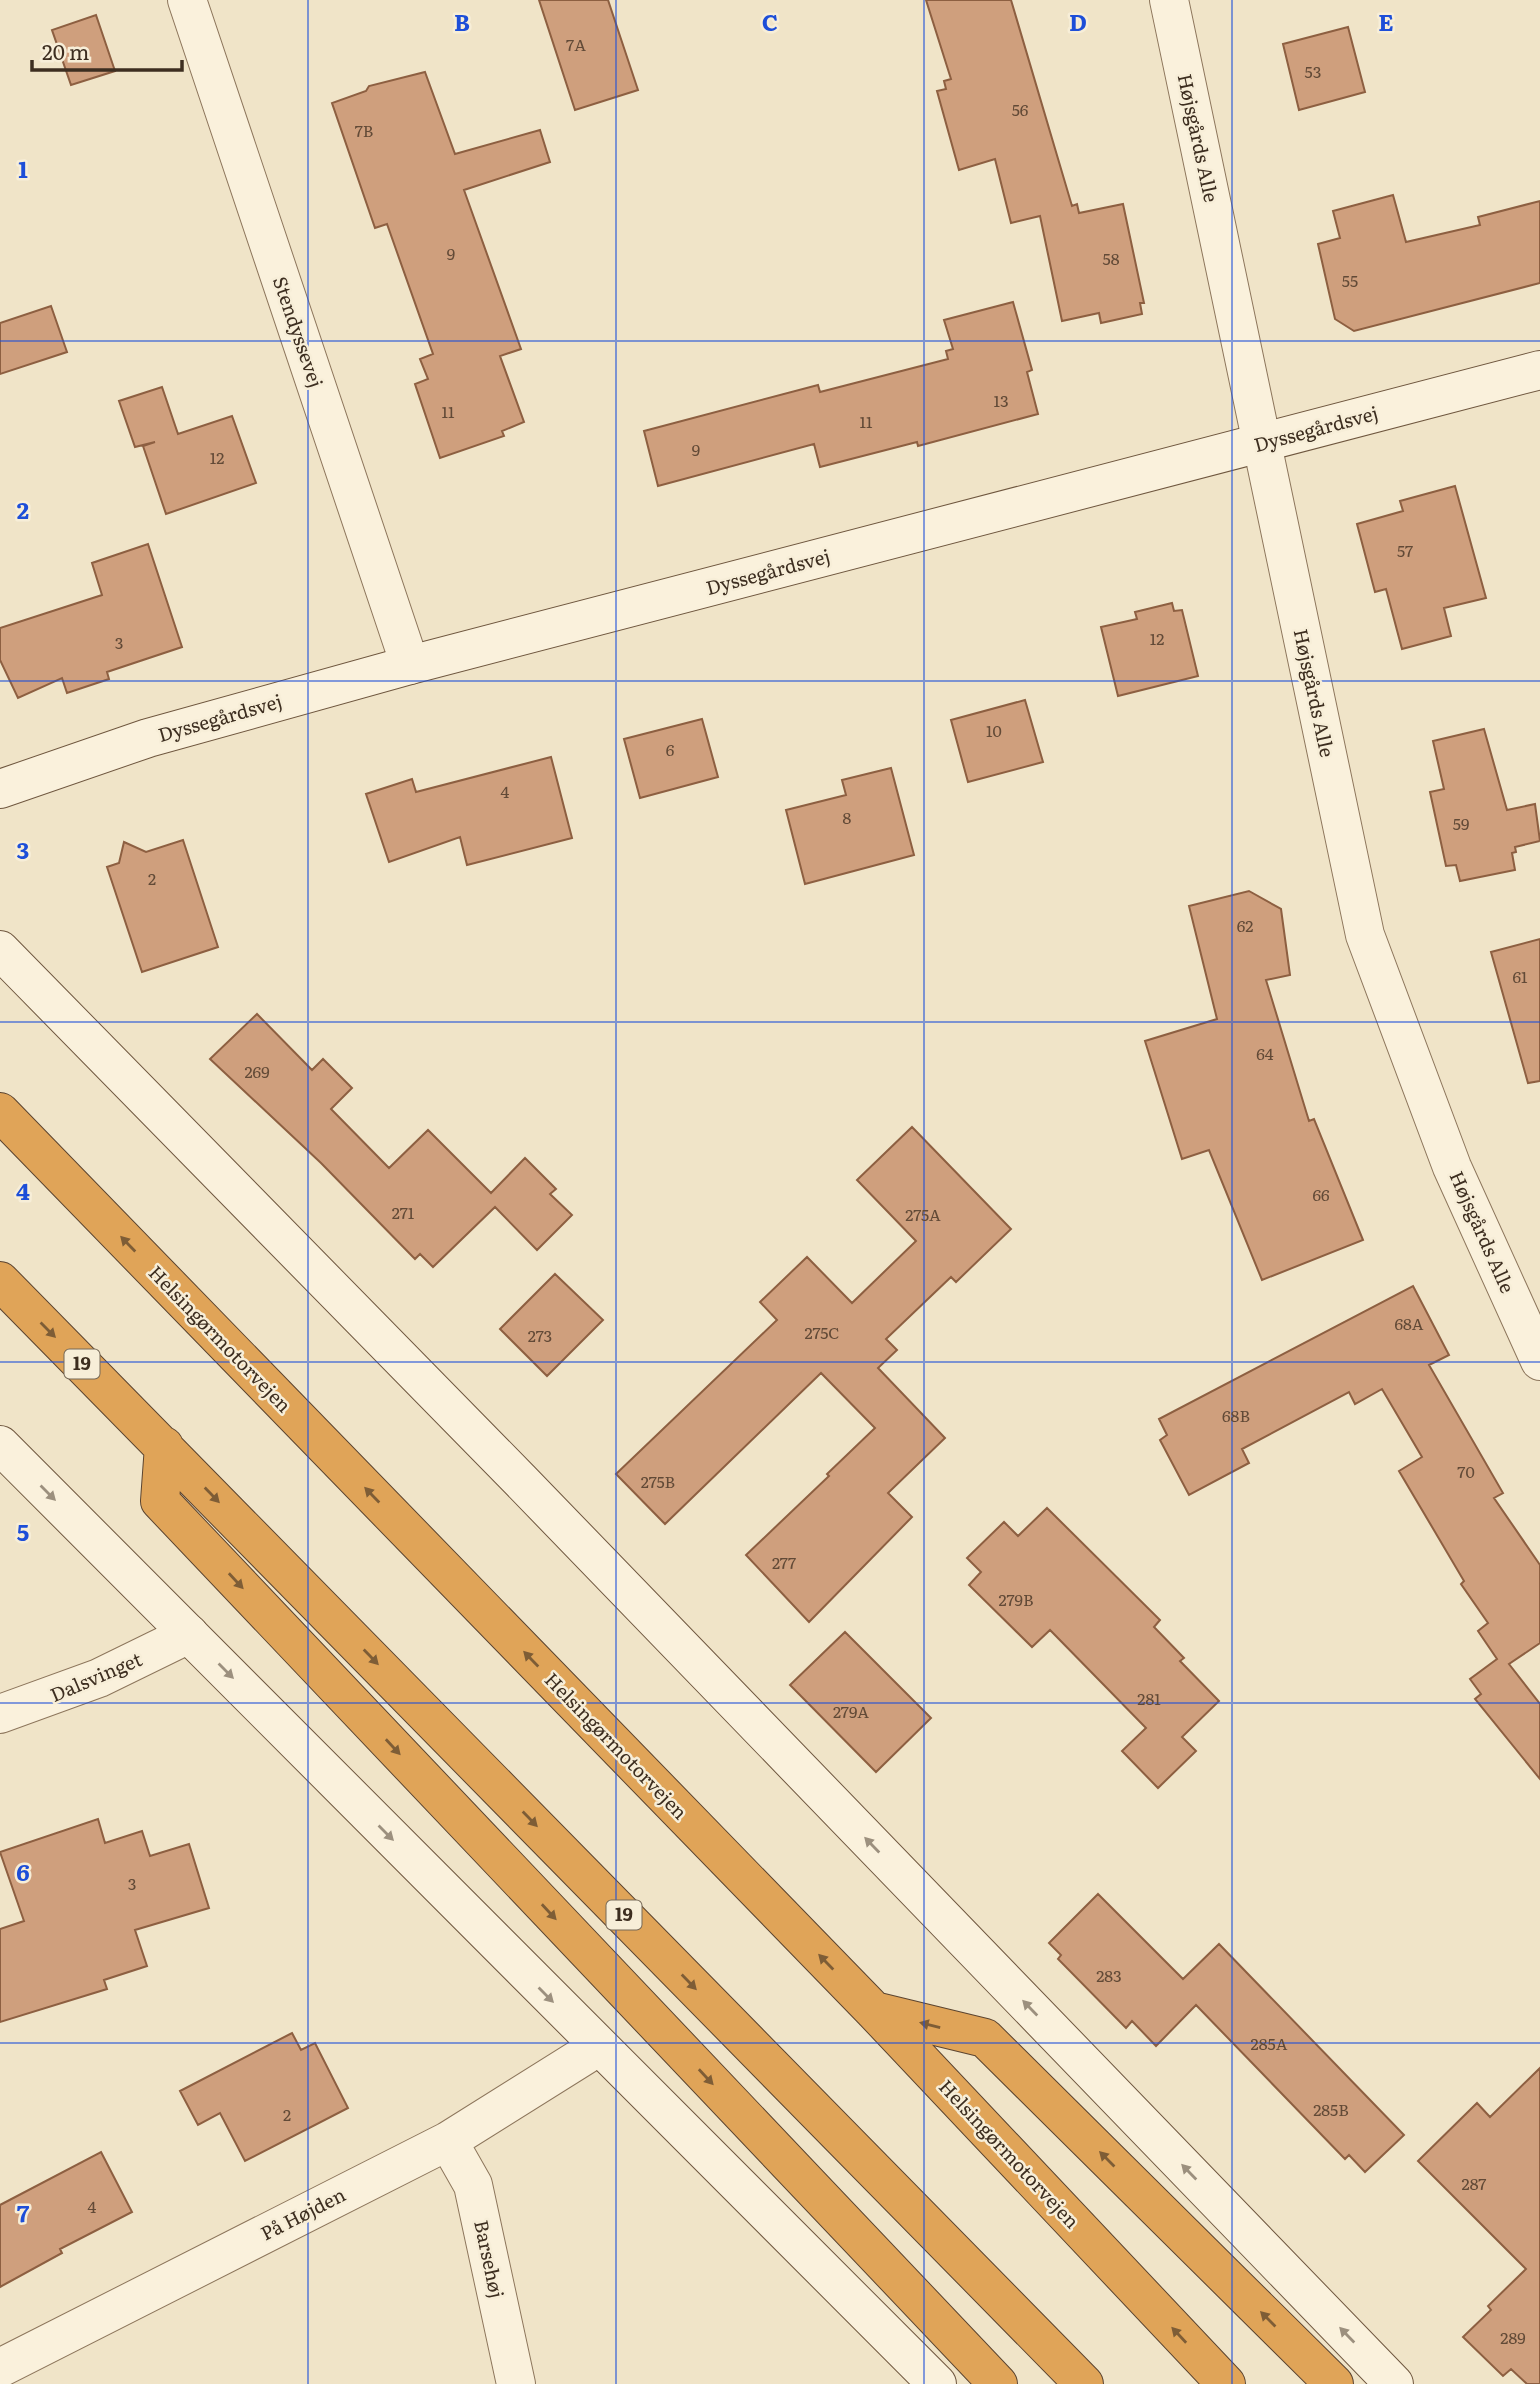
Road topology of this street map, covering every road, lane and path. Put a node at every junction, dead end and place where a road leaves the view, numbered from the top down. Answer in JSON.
{"nodes":[{"id":1,"x":187,"y":0,"type":"edge"},
{"id":2,"x":1169,"y":0,"type":"edge"},
{"id":3,"x":1540,"y":370,"type":"edge"},
{"id":4,"x":1262,"y":443,"type":"junction"},
{"id":5,"x":410,"y":665,"type":"junction"},
{"id":6,"x":0,"y":789,"type":"edge"},
{"id":7,"x":0,"y":950,"type":"edge"},
{"id":8,"x":0,"y":1112,"type":"edge"},
{"id":9,"x":0,"y":1281,"type":"edge"},
{"id":10,"x":1540,"y":1361,"type":"edge"},
{"id":11,"x":0,"y":1444,"type":"edge"},
{"id":12,"x":164,"y":1446,"type":"junction"},
{"id":13,"x":189,"y":1634,"type":"junction"},
{"id":14,"x":0,"y":1714,"type":"edge"},
{"id":15,"x":874,"y":2011,"type":"junction"},
{"id":16,"x":598,"y":2047,"type":"junction"},
{"id":17,"x":447,"y":2141,"type":"junction"},
{"id":18,"x":0,"y":2368,"type":"edge"},
{"id":19,"x":516,"y":2384,"type":"edge"},
{"id":20,"x":937,"y":2384,"type":"edge"},
{"id":21,"x":998,"y":2384,"type":"edge"},
{"id":22,"x":1084,"y":2384,"type":"edge"},
{"id":23,"x":1226,"y":2384,"type":"edge"},
{"id":24,"x":1334,"y":2384,"type":"edge"},
{"id":25,"x":1394,"y":2384,"type":"edge"}],
"edges":[{"from":1,"to":5,"type":"street","name":"Stendyssevej"},
{"from":2,"to":4,"type":"street","name":"Højsgårds Alle"},
{"from":3,"to":4,"type":"street","name":"Dyssegårdsvej"},
{"from":4,"to":5,"type":"street","name":"Dyssegårdsvej"},
{"from":4,"to":10,"type":"street","name":"Højsgårds Alle"},
{"from":5,"to":6,"type":"street","name":"Dyssegårdsvej"},
{"from":25,"to":7,"type":"street","one_way":true},
{"from":15,"to":8,"type":"highway","name":"Helsingørmotorvejen","one_way":true},
{"from":9,"to":12,"type":"highway","number":"19","one_way":true},
{"from":11,"to":13,"type":"street","one_way":true},
{"from":12,"to":21,"type":"highway","one_way":true},
{"from":12,"to":22,"type":"highway","number":"19","one_way":true},
{"from":13,"to":14,"type":"street","name":"Dalsvinget"},
{"from":13,"to":16,"type":"street","one_way":true},
{"from":23,"to":15,"type":"highway","name":"Helsingørmotorvejen","one_way":true},
{"from":24,"to":15,"type":"highway","one_way":true},
{"from":16,"to":17,"type":"street","name":"På Højden"},
{"from":16,"to":20,"type":"street"},
{"from":17,"to":18,"type":"street","name":"På Højden"},
{"from":17,"to":19,"type":"street","name":"Barsehøj"}]}
